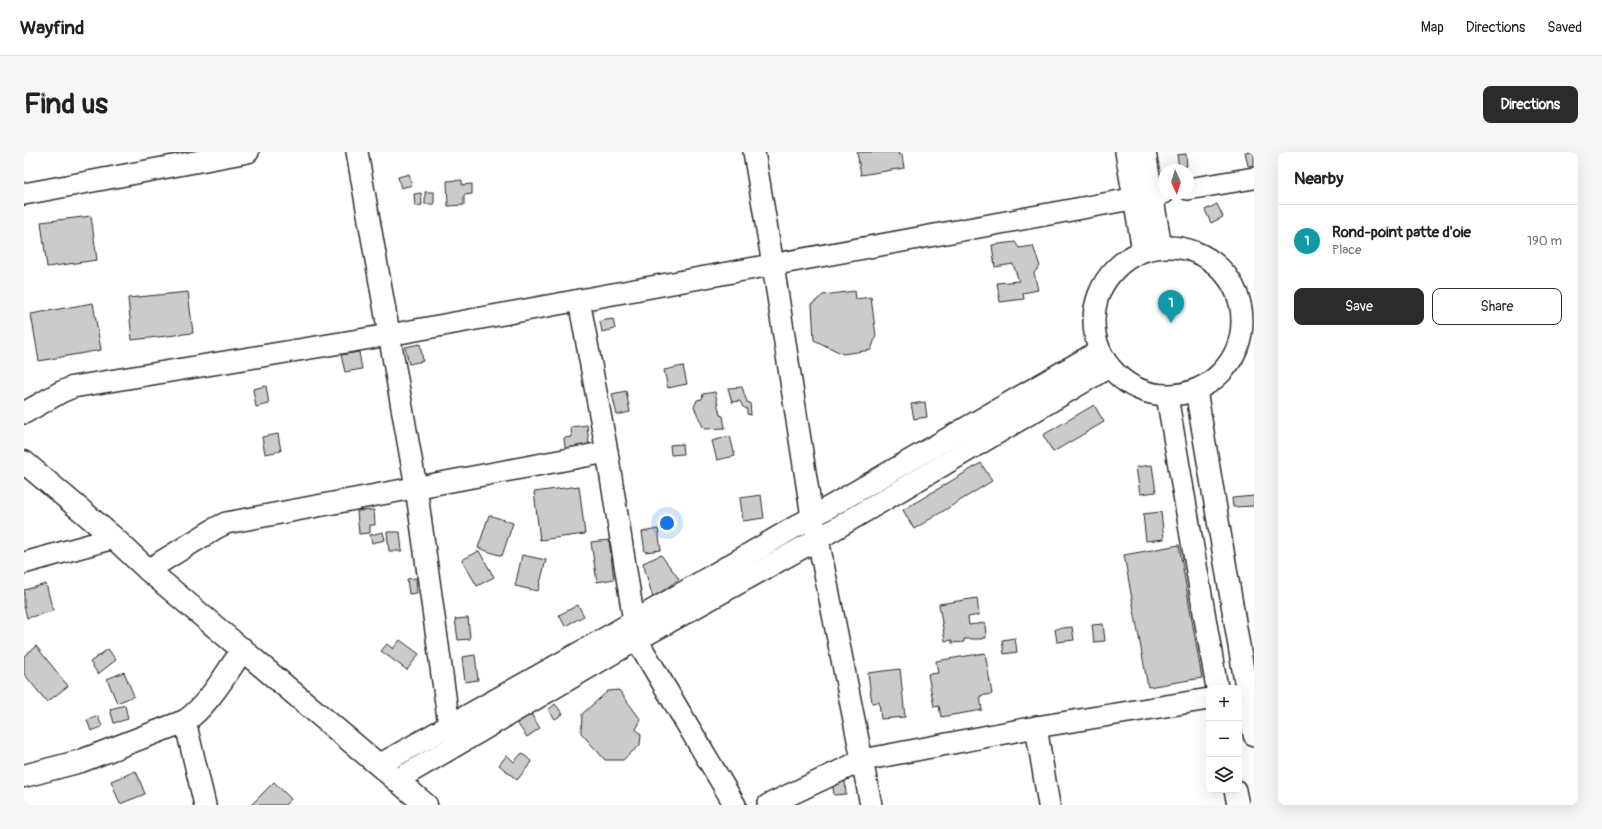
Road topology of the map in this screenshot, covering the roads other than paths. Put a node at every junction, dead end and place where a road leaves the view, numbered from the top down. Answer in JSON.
{"nodes":[{"id":1,"x":248,"y":152,"type":"edge"},
{"id":2,"x":358,"y":152,"type":"edge"},
{"id":3,"x":754,"y":152,"type":"edge"},
{"id":4,"x":1126,"y":152,"type":"edge"},
{"id":5,"x":1145,"y":152,"type":"edge"},
{"id":6,"x":1254,"y":178,"type":"edge"},
{"id":7,"x":1194,"y":188,"type":"edge"},
{"id":8,"x":24,"y":194,"type":"edge"},
{"id":9,"x":1150,"y":195,"type":"edge"},
{"id":10,"x":1152,"y":249,"type":"junction"},
{"id":11,"x":773,"y":265,"type":"junction"},
{"id":12,"x":579,"y":300,"type":"junction"},
{"id":13,"x":1248,"y":325,"type":"edge"},
{"id":14,"x":389,"y":335,"type":"junction"},
{"id":15,"x":1104,"y":359,"type":"junction"},
{"id":16,"x":1196,"y":390,"type":"junction"},
{"id":17,"x":1167,"y":396,"type":"junction"},
{"id":18,"x":24,"y":413,"type":"edge"},
{"id":19,"x":607,"y":452,"type":"junction"},
{"id":20,"x":24,"y":462,"type":"edge"},
{"id":21,"x":416,"y":487,"type":"junction"},
{"id":22,"x":812,"y":516,"type":"junction"},
{"id":23,"x":114,"y":538,"type":"junction"},
{"id":24,"x":818,"y":539,"type":"junction"},
{"id":25,"x":24,"y":563,"type":"edge"},
{"id":26,"x":148,"y":570,"type":"junction"},
{"id":27,"x":635,"y":631,"type":"junction"},
{"id":28,"x":243,"y":649,"type":"junction"},
{"id":29,"x":1216,"y":685,"type":"edge"},
{"id":30,"x":1246,"y":692,"type":"edge"},
{"id":31,"x":1206,"y":699,"type":"edge"},
{"id":32,"x":185,"y":721,"type":"junction"},
{"id":33,"x":450,"y":725,"type":"junction"},
{"id":34,"x":1036,"y":727,"type":"junction"},
{"id":35,"x":1254,"y":735,"type":"edge"},
{"id":36,"x":460,"y":743,"type":"junction"},
{"id":37,"x":863,"y":760,"type":"junction"},
{"id":38,"x":379,"y":765,"type":"junction"},
{"id":39,"x":24,"y":776,"type":"edge"},
{"id":40,"x":397,"y":780,"type":"junction"},
{"id":41,"x":1236,"y":793,"type":"edge"},
{"id":42,"x":205,"y":805,"type":"edge"},
{"id":43,"x":426,"y":805,"type":"edge"},
{"id":44,"x":735,"y":805,"type":"edge"},
{"id":45,"x":768,"y":805,"type":"edge"},
{"id":46,"x":871,"y":805,"type":"edge"},
{"id":47,"x":1049,"y":805,"type":"edge"},
{"id":48,"x":1238,"y":805,"type":"edge"}],
"edges":[{"from":1,"to":8,"type":"street"},
{"from":2,"to":14,"type":"street"},
{"from":3,"to":11,"type":"street"},
{"from":4,"to":9,"type":"street"},
{"from":5,"to":9,"type":"street"},
{"from":6,"to":7,"type":"street"},
{"from":9,"to":10,"type":"street"},
{"from":9,"to":11,"type":"street"},
{"from":10,"to":13,"type":"street"},
{"from":10,"to":15,"type":"street"},
{"from":11,"to":12,"type":"street"},
{"from":11,"to":22,"type":"street"},
{"from":12,"to":14,"type":"street"},
{"from":12,"to":19,"type":"street"},
{"from":13,"to":16,"type":"street"},
{"from":14,"to":18,"type":"street"},
{"from":14,"to":21,"type":"street"},
{"from":15,"to":17,"type":"street"},
{"from":15,"to":22,"type":"street"},
{"from":15,"to":24,"type":"street"},
{"from":16,"to":17,"type":"street"},
{"from":16,"to":30,"type":"street"},
{"from":17,"to":29,"type":"street"},
{"from":19,"to":21,"type":"street"},
{"from":19,"to":27,"type":"street"},
{"from":20,"to":23,"type":"main road"},
{"from":21,"to":26,"type":"street"},
{"from":21,"to":33,"type":"street"},
{"from":22,"to":24,"type":"street"},
{"from":22,"to":27,"type":"street"},
{"from":23,"to":25,"type":"street"},
{"from":23,"to":26,"type":"main road"},
{"from":24,"to":27,"type":"street"},
{"from":24,"to":37,"type":"street"},
{"from":26,"to":28,"type":"main road"},
{"from":27,"to":33,"type":"street"},
{"from":27,"to":36,"type":"street"},
{"from":27,"to":44,"type":"street"},
{"from":28,"to":32,"type":"main road"},
{"from":28,"to":38,"type":"main road"},
{"from":30,"to":35,"type":"street"},
{"from":31,"to":34,"type":"street"},
{"from":32,"to":39,"type":"main road"},
{"from":32,"to":42,"type":"street"},
{"from":33,"to":36,"type":"street"},
{"from":33,"to":38,"type":"street"},
{"from":34,"to":37,"type":"street"},
{"from":34,"to":47,"type":"street"},
{"from":36,"to":40,"type":"street"},
{"from":37,"to":45,"type":"street"},
{"from":37,"to":46,"type":"street"},
{"from":38,"to":40,"type":"main road"},
{"from":40,"to":43,"type":"main road"},
{"from":41,"to":48,"type":"street"}]}
